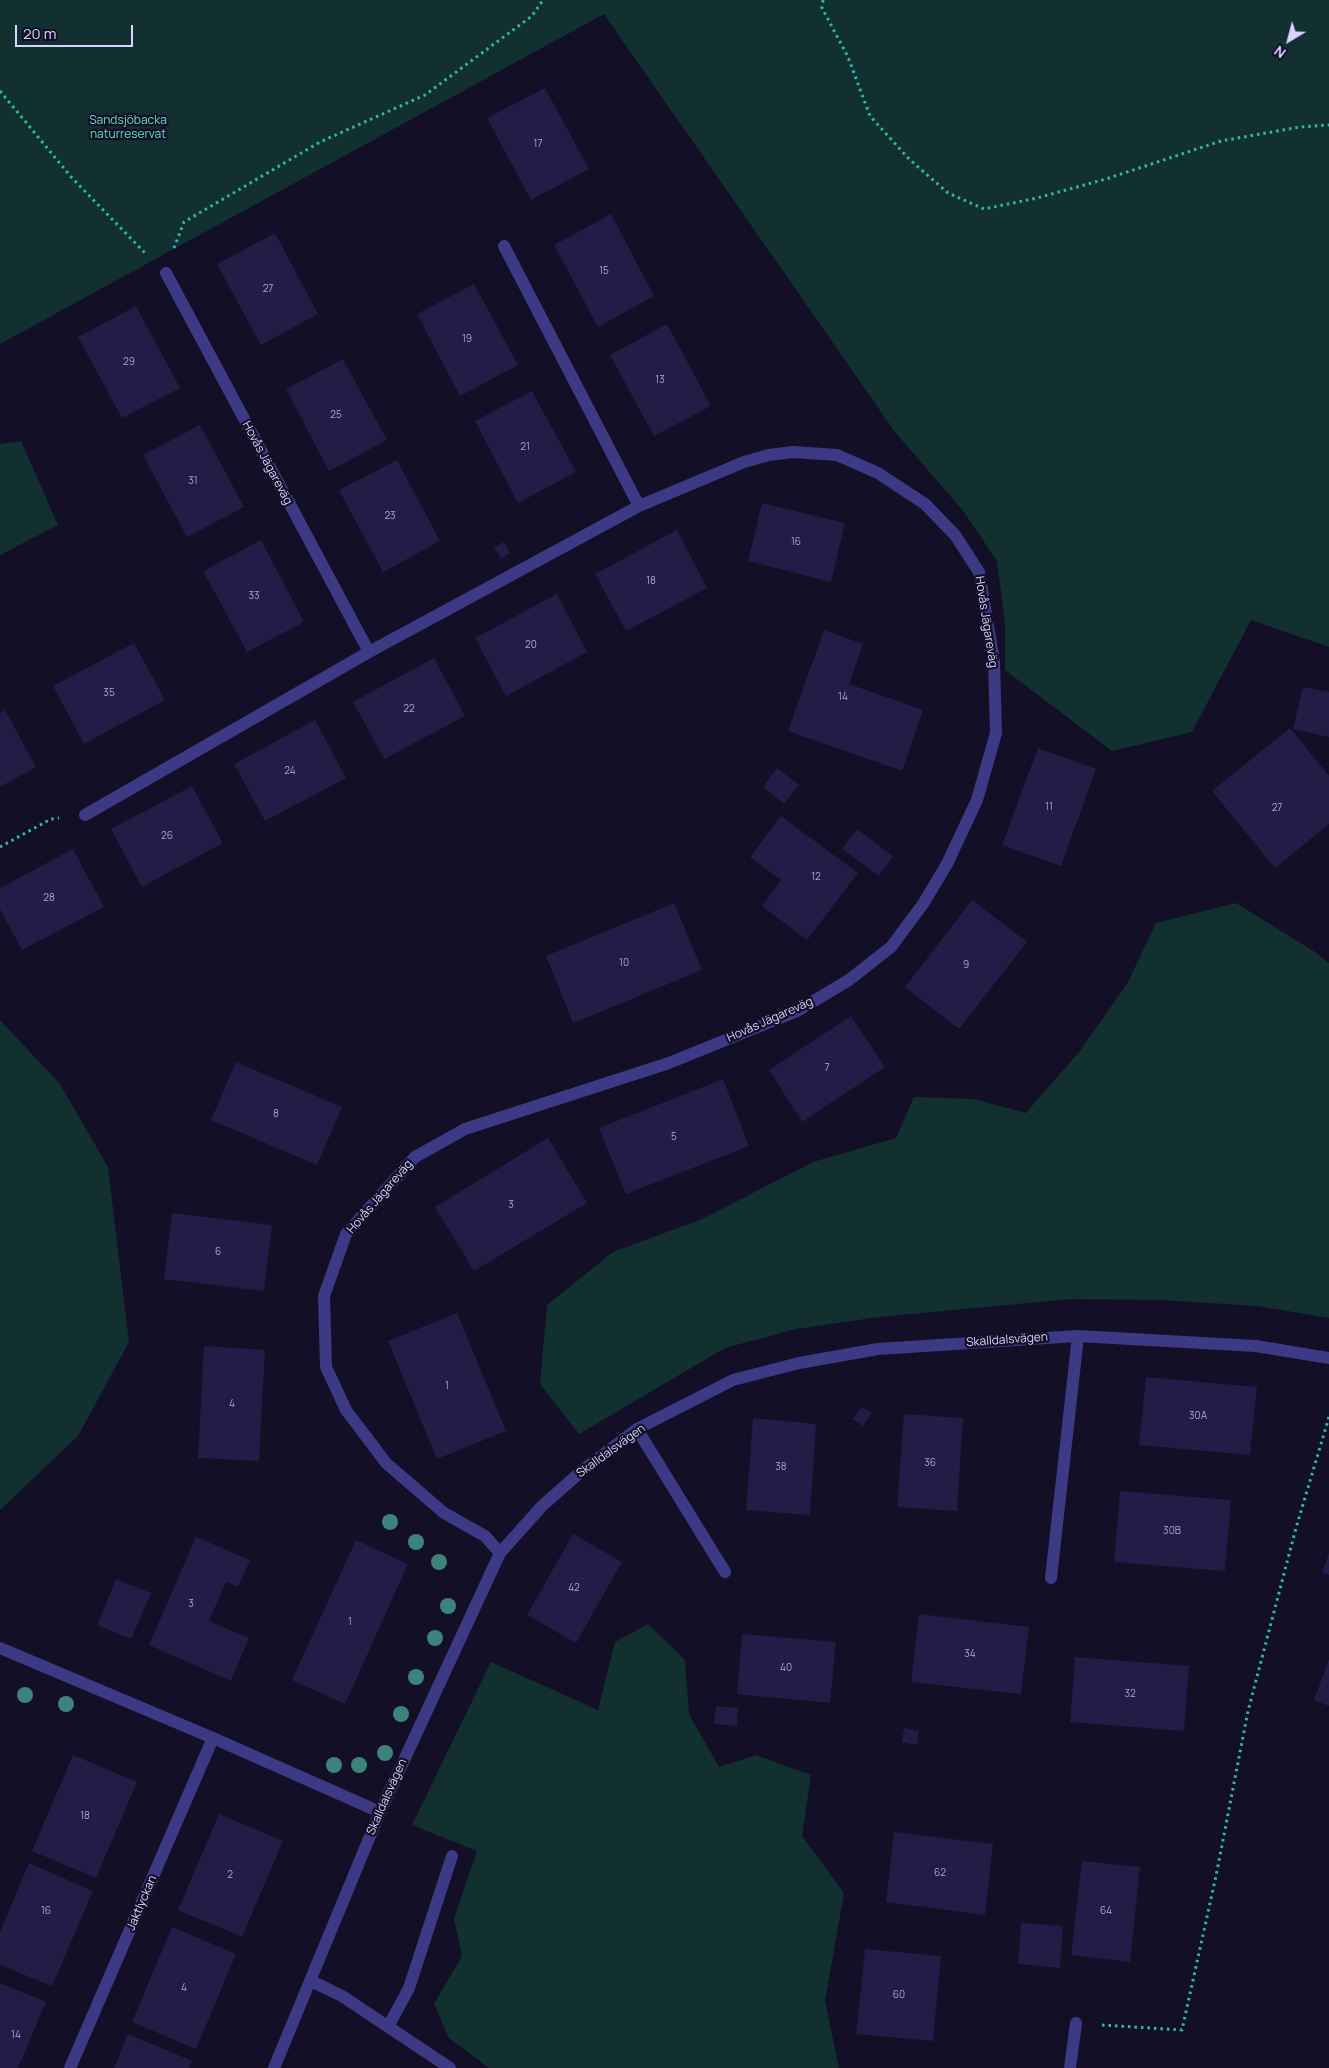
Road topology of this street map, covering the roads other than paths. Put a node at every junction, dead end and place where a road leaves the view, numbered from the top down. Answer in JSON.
{"nodes":[{"id":1,"x":504,"y":246,"type":"dead end"},
{"id":2,"x":166,"y":273,"type":"road end"},
{"id":3,"x":639,"y":506,"type":"junction"},
{"id":4,"x":369,"y":652,"type":"junction"},
{"id":5,"x":85,"y":815,"type":"road end"},
{"id":6,"x":1078,"y":1336,"type":"junction"},
{"id":7,"x":1329,"y":1358,"type":"edge"},
{"id":8,"x":637,"y":1429,"type":"junction"},
{"id":9,"x":500,"y":1553,"type":"junction"},
{"id":10,"x":725,"y":1572,"type":"dead end"},
{"id":11,"x":1051,"y":1578,"type":"dead end"},
{"id":12,"x":0,"y":1648,"type":"edge"},
{"id":13,"x":213,"y":1738,"type":"junction"},
{"id":14,"x":380,"y":1812,"type":"junction"},
{"id":15,"x":452,"y":1856,"type":"dead end"},
{"id":16,"x":311,"y":1981,"type":"junction"},
{"id":17,"x":1076,"y":2023,"type":"road end"},
{"id":18,"x":388,"y":2027,"type":"junction"},
{"id":19,"x":70,"y":2068,"type":"edge"},
{"id":20,"x":274,"y":2068,"type":"edge"},
{"id":21,"x":450,"y":2068,"type":"edge"},
{"id":22,"x":1070,"y":2068,"type":"edge"}],
"edges":[{"from":1,"to":3,"type":"street"},
{"from":2,"to":4,"type":"street","name":"Hovås Jägareväg"},
{"from":3,"to":4,"type":"street","name":"Hovås Jägareväg"},
{"from":3,"to":9,"type":"street","name":"Hovås Jägareväg"},
{"from":4,"to":5,"type":"street","name":"Hovås Jägareväg"},
{"from":6,"to":7,"type":"street","name":"Skalldalsvägen"},
{"from":6,"to":8,"type":"street","name":"Skalldalsvägen"},
{"from":6,"to":11,"type":"street"},
{"from":8,"to":9,"type":"street","name":"Skalldalsvägen"},
{"from":8,"to":10,"type":"street"},
{"from":9,"to":14,"type":"street","name":"Skalldalsvägen"},
{"from":12,"to":13,"type":"street"},
{"from":13,"to":14,"type":"street"},
{"from":13,"to":19,"type":"street","name":"Jaktlyckan"},
{"from":14,"to":16,"type":"street","name":"Skalldalsvägen"},
{"from":15,"to":18,"type":"street"},
{"from":16,"to":18,"type":"street"},
{"from":16,"to":20,"type":"street","name":"Skalldalsvägen"},
{"from":17,"to":22,"type":"street"},
{"from":18,"to":21,"type":"street"}]}
